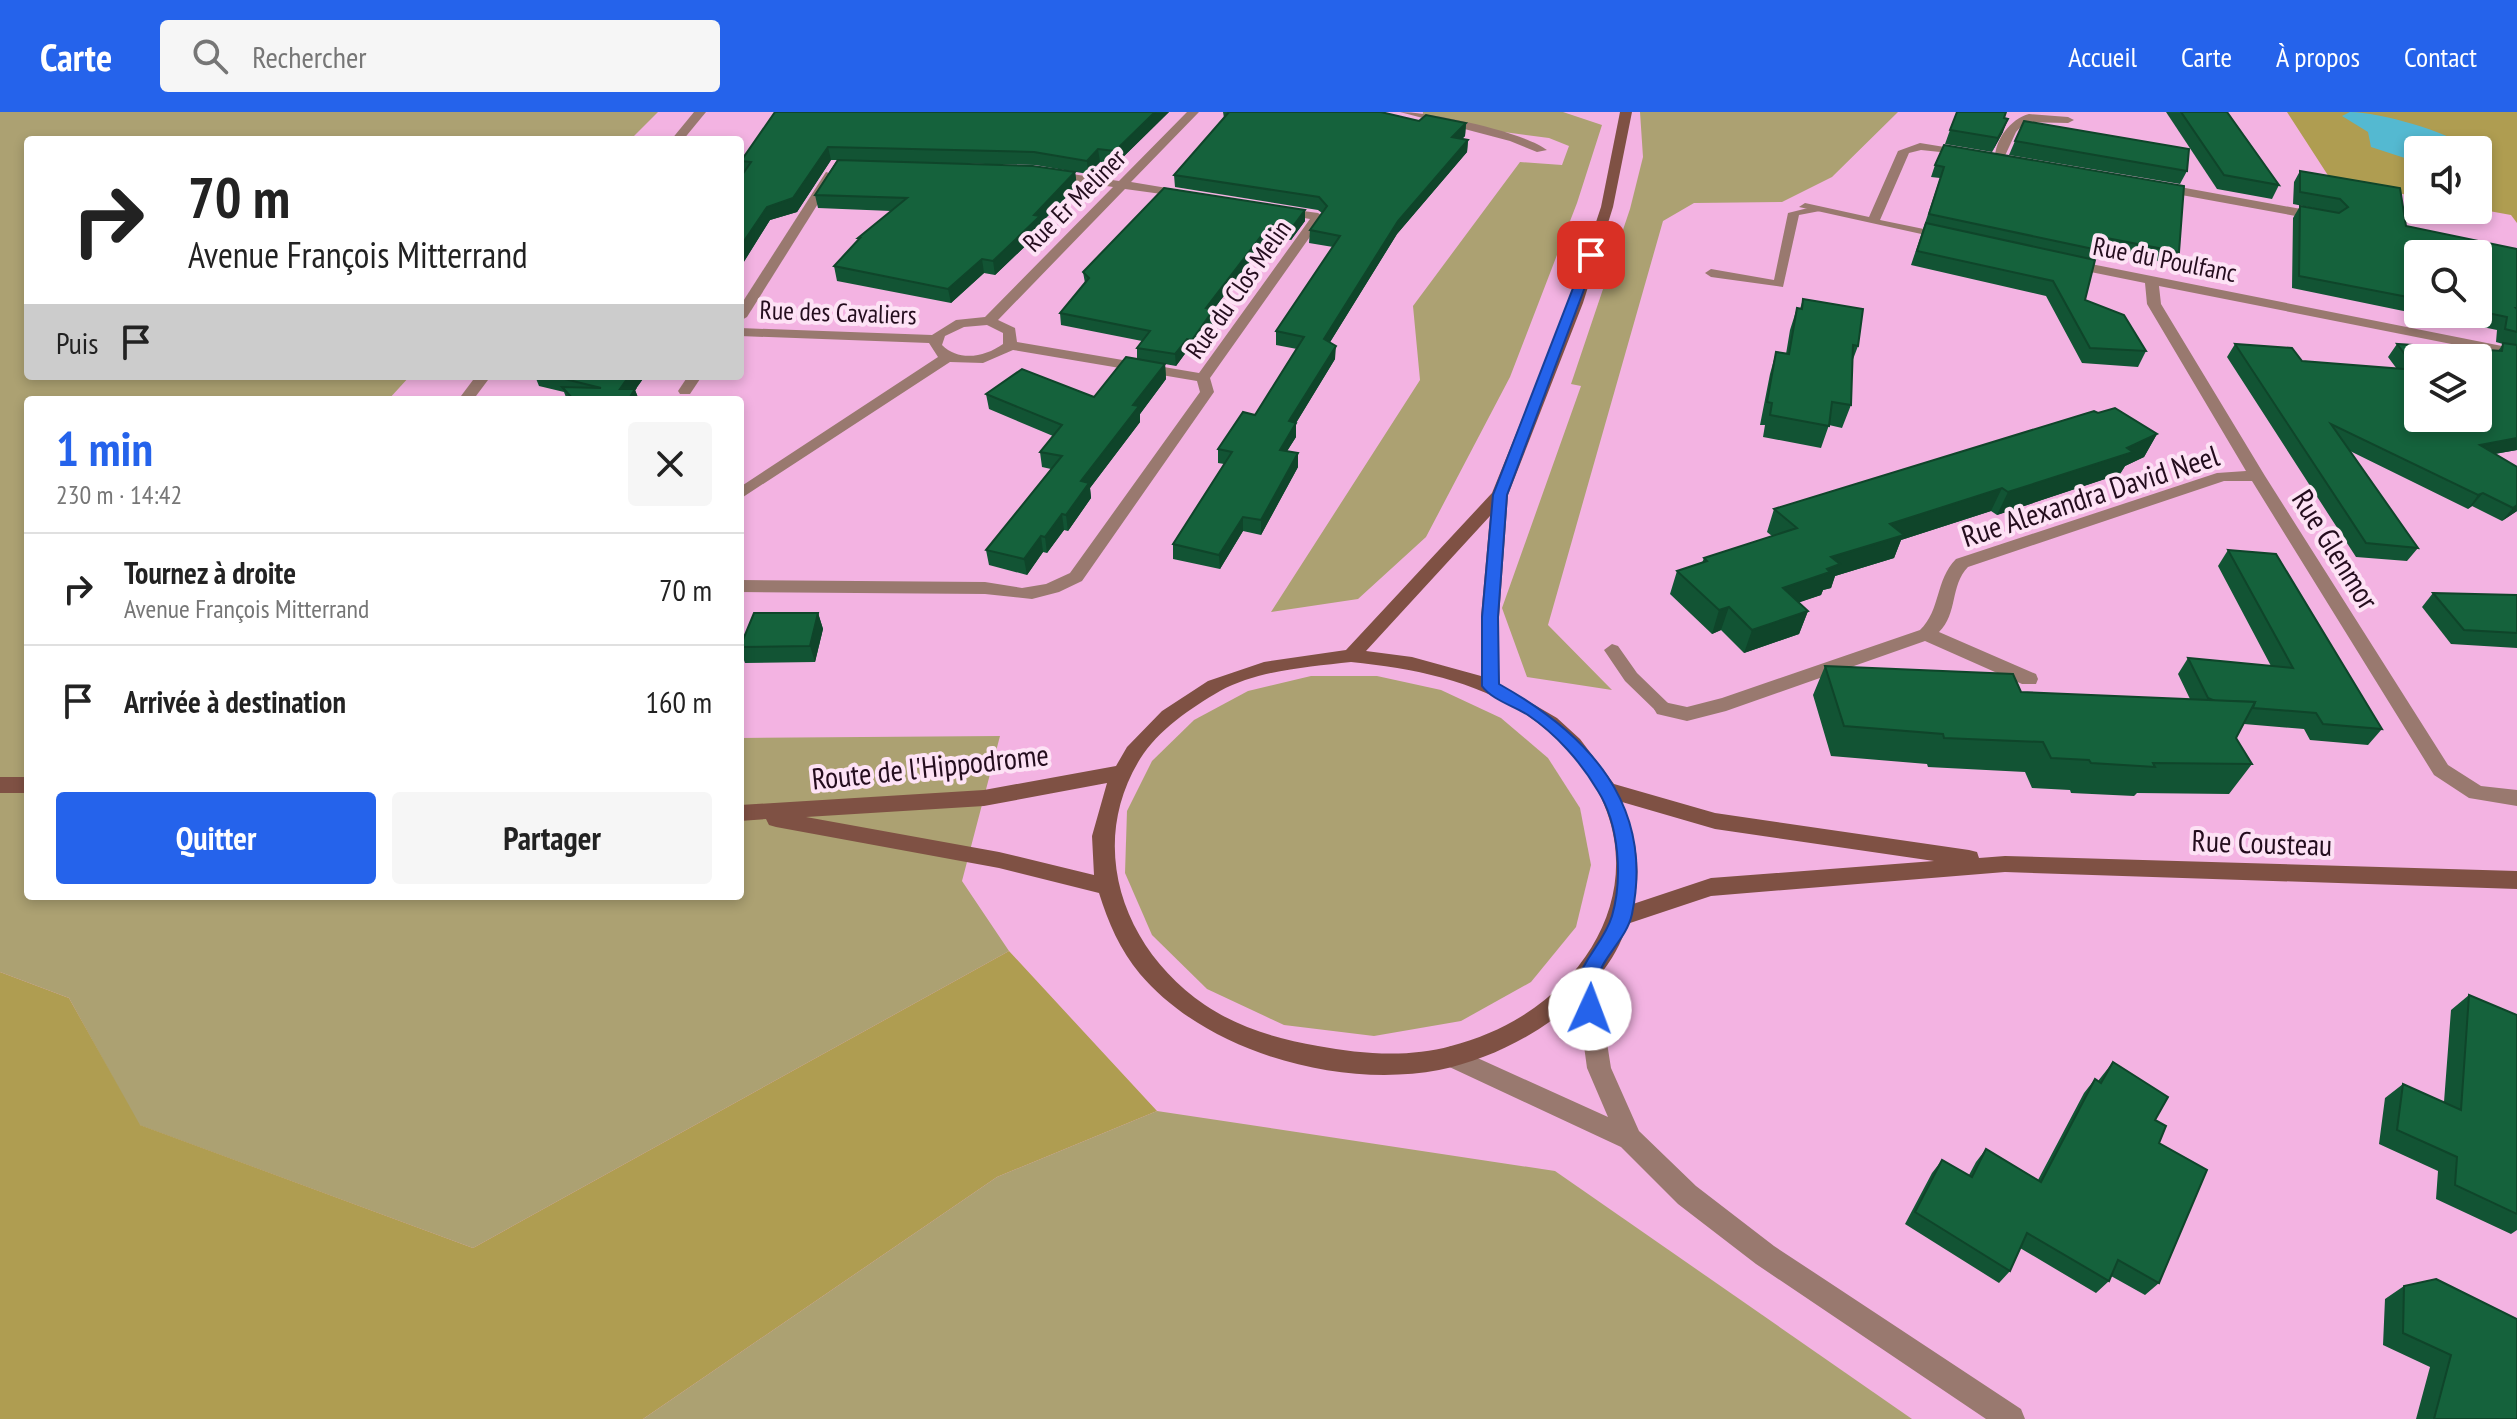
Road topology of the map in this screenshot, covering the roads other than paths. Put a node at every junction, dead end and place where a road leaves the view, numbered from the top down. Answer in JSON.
{"nodes":[{"id":1,"x":700,"y":112,"type":"edge"},
{"id":2,"x":1193,"y":112,"type":"edge"},
{"id":3,"x":1406,"y":112,"type":"edge"},
{"id":4,"x":1626,"y":112,"type":"edge"},
{"id":5,"x":2068,"y":120,"type":"dead end"},
{"id":6,"x":680,"y":136,"type":"edge"},
{"id":7,"x":1541,"y":150,"type":"dead end"},
{"id":8,"x":1999,"y":158,"type":"junction"},
{"id":9,"x":2014,"y":161,"type":"edge"},
{"id":10,"x":851,"y":167,"type":"edge"},
{"id":11,"x":1035,"y":172,"type":"edge"},
{"id":12,"x":1125,"y":184,"type":"junction"},
{"id":13,"x":2150,"y":186,"type":"edge"},
{"id":14,"x":1199,"y":197,"type":"edge"},
{"id":15,"x":1259,"y":207,"type":"edge"},
{"id":16,"x":1810,"y":208,"type":"joint"},
{"id":17,"x":2332,"y":218,"type":"edge"},
{"id":18,"x":1873,"y":222,"type":"junction"},
{"id":19,"x":1963,"y":241,"type":"edge"},
{"id":20,"x":2053,"y":261,"type":"edge"},
{"id":21,"x":1711,"y":273,"type":"dead end"},
{"id":22,"x":2152,"y":281,"type":"junction"},
{"id":23,"x":744,"y":311,"type":"edge"},
{"id":24,"x":989,"y":321,"type":"junction"},
{"id":25,"x":744,"y":332,"type":"edge"},
{"id":26,"x":935,"y":339,"type":"junction"},
{"id":27,"x":1010,"y":345,"type":"junction"},
{"id":28,"x":2517,"y":353,"type":"edge"},
{"id":29,"x":947,"y":357,"type":"junction"},
{"id":30,"x":1203,"y":378,"type":"junction"},
{"id":31,"x":481,"y":380,"type":"edge"},
{"id":32,"x":692,"y":380,"type":"edge"},
{"id":33,"x":685,"y":391,"type":"dead end"},
{"id":34,"x":468,"y":396,"type":"edge"},
{"id":35,"x":2257,"y":476,"type":"junction"},
{"id":36,"x":744,"y":491,"type":"edge"},
{"id":37,"x":1500,"y":495,"type":"junction"},
{"id":38,"x":744,"y":586,"type":"edge"},
{"id":39,"x":1926,"y":634,"type":"junction"},
{"id":40,"x":1612,"y":650,"type":"dead end"},
{"id":41,"x":1351,"y":656,"type":"junction"},
{"id":42,"x":2029,"y":679,"type":"dead end"},
{"id":43,"x":1490,"y":686,"type":"junction"},
{"id":44,"x":1664,"y":709,"type":"joint"},
{"id":45,"x":1120,"y":773,"type":"junction"},
{"id":46,"x":0,"y":785,"type":"edge"},
{"id":47,"x":24,"y":785,"type":"edge"},
{"id":48,"x":1608,"y":790,"type":"junction"},
{"id":49,"x":2517,"y":798,"type":"edge"},
{"id":50,"x":744,"y":813,"type":"edge"},
{"id":51,"x":744,"y":813,"type":"edge"},
{"id":52,"x":2005,"y":864,"type":"junction"},
{"id":53,"x":2517,"y":880,"type":"edge"},
{"id":54,"x":1104,"y":886,"type":"junction"},
{"id":55,"x":1622,"y":917,"type":"junction"},
{"id":56,"x":1586,"y":980,"type":"junction"},
{"id":57,"x":1451,"y":1057,"type":"junction"},
{"id":58,"x":1630,"y":1139,"type":"junction"},
{"id":59,"x":2011,"y":1419,"type":"edge"}],
"edges":[{"from":1,"to":6,"type":"street"},
{"from":2,"to":12,"type":"street","name":"Rue Er Meliner"},
{"from":3,"to":7,"type":"street"},
{"from":4,"to":37,"type":"main road"},
{"from":5,"to":8,"type":"street"},
{"from":8,"to":9,"type":"street"},
{"from":8,"to":18,"type":"street"},
{"from":10,"to":23,"type":"street"},
{"from":11,"to":12,"type":"street"},
{"from":12,"to":14,"type":"street"},
{"from":12,"to":24,"type":"street","name":"Rue Er Meliner"},
{"from":13,"to":17,"type":"street"},
{"from":15,"to":30,"type":"street","name":"Rue du Clos Melin"},
{"from":16,"to":18,"type":"street"},
{"from":16,"to":21,"type":"lane"},
{"from":18,"to":19,"type":"street"},
{"from":20,"to":22,"type":"street","name":"Rue du Poulfanc"},
{"from":22,"to":28,"type":"street","name":"Rue du Poulfanc"},
{"from":22,"to":35,"type":"street","name":"Rue Glenmor"},
{"from":24,"to":26,"type":"street","name":"Rue des Cavaliers"},
{"from":24,"to":27,"type":"street"},
{"from":25,"to":26,"type":"street","name":"Rue des Cavaliers"},
{"from":26,"to":29,"type":"street","name":"Rue des Cavaliers"},
{"from":27,"to":29,"type":"street","name":"Rue des Cavaliers"},
{"from":27,"to":30,"type":"street","name":"Rue des Cavaliers"},
{"from":29,"to":36,"type":"street"},
{"from":30,"to":38,"type":"street","name":"Rue du Clos Melin"},
{"from":31,"to":34,"type":"street"},
{"from":32,"to":33,"type":"street"},
{"from":35,"to":39,"type":"street","name":"Rue Alexandra David Neel"},
{"from":35,"to":49,"type":"street","name":"Rue Glenmor"},
{"from":37,"to":41,"type":"main road"},
{"from":37,"to":43,"type":"main road"},
{"from":39,"to":42,"type":"street"},
{"from":39,"to":44,"type":"street"},
{"from":40,"to":44,"type":"lane"},
{"from":41,"to":43,"type":"main road"},
{"from":41,"to":45,"type":"main road"},
{"from":43,"to":48,"type":"main road"},
{"from":45,"to":50,"type":"main road","name":"Route de l'Hippodrome"},
{"from":45,"to":54,"type":"main road"},
{"from":46,"to":47,"type":"main road"},
{"from":48,"to":52,"type":"main road","name":"Rue Cousteau"},
{"from":48,"to":55,"type":"main road"},
{"from":51,"to":54,"type":"main road","name":"Route de l'Hippodrome"},
{"from":52,"to":53,"type":"main road","name":"Rue Cousteau"},
{"from":52,"to":55,"type":"main road","name":"Rue Cousteau"},
{"from":54,"to":57,"type":"main road"},
{"from":55,"to":56,"type":"main road"},
{"from":56,"to":57,"type":"main road"},
{"from":56,"to":58,"type":"street"},
{"from":57,"to":58,"type":"street"},
{"from":58,"to":59,"type":"street"}]}
